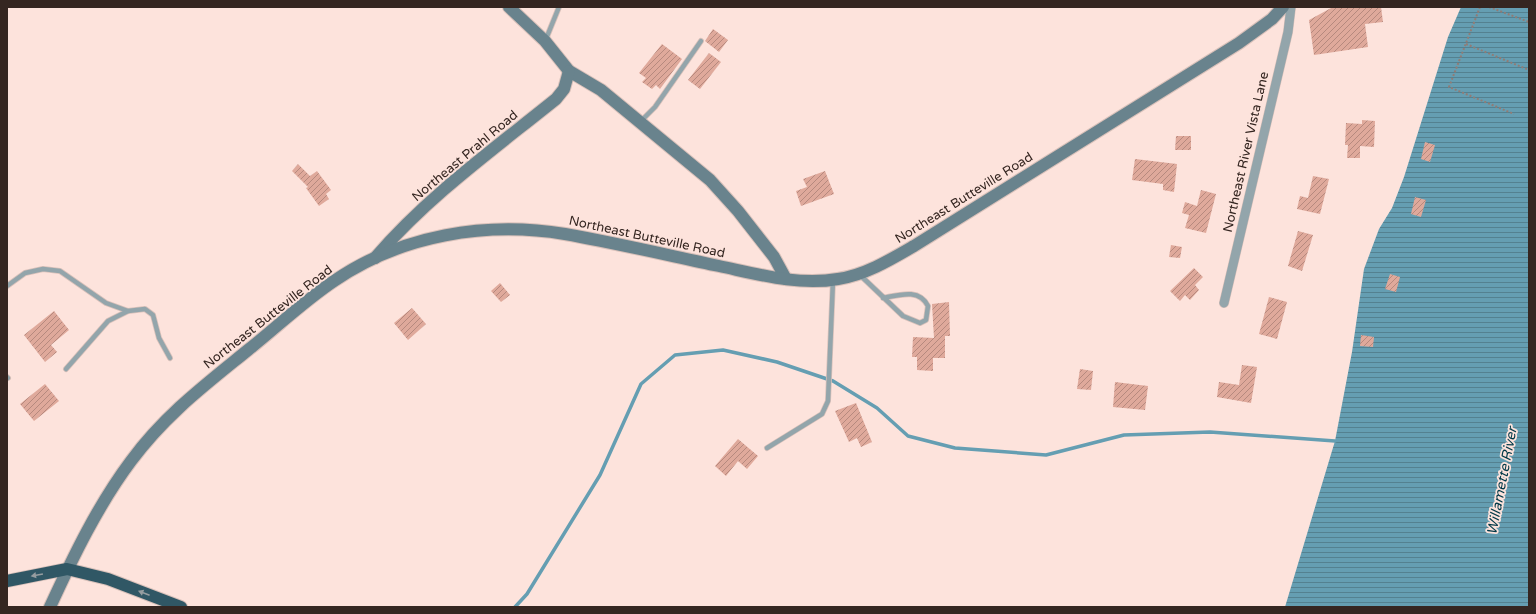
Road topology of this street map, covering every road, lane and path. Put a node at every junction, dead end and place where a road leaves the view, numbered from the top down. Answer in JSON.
{"nodes":[{"id":1,"x":509,"y":7,"type":"edge"},
{"id":2,"x":559,"y":7,"type":"edge"},
{"id":3,"x":1283,"y":7,"type":"edge"},
{"id":4,"x":1291,"y":7,"type":"edge"},
{"id":5,"x":1480,"y":7,"type":"edge"},
{"id":6,"x":1489,"y":7,"type":"edge"},
{"id":7,"x":1529,"y":22,"type":"edge"},
{"id":8,"x":545,"y":41,"type":"junction"},
{"id":9,"x":701,"y":41,"type":"dead end"},
{"id":10,"x":1466,"y":44,"type":"junction"},
{"id":11,"x":1529,"y":70,"type":"edge"},
{"id":12,"x":569,"y":71,"type":"junction"},
{"id":13,"x":1514,"y":114,"type":"dead end"},
{"id":14,"x":640,"y":122,"type":"junction"},
{"id":15,"x":373,"y":259,"type":"junction"},
{"id":16,"x":859,"y":274,"type":"junction"},
{"id":17,"x":786,"y":279,"type":"junction"},
{"id":18,"x":833,"y":280,"type":"junction"},
{"id":19,"x":7,"y":286,"type":"edge"},
{"id":20,"x":883,"y":298,"type":"junction"},
{"id":21,"x":1224,"y":303,"type":"dead end"},
{"id":22,"x":128,"y":311,"type":"junction"},
{"id":23,"x":170,"y":358,"type":"dead end"},
{"id":24,"x":66,"y":369,"type":"dead end"},
{"id":25,"x":767,"y":448,"type":"dead end"},
{"id":26,"x":67,"y":569,"type":"junction"},
{"id":27,"x":7,"y":581,"type":"edge"},
{"id":28,"x":50,"y":607,"type":"edge"},
{"id":29,"x":180,"y":607,"type":"edge"}],
"edges":[{"from":1,"to":8,"type":"street"},
{"from":2,"to":8,"type":"lane"},
{"from":3,"to":16,"type":"street","name":"Northeast Butteville Road"},
{"from":4,"to":21,"type":"street","name":"Northeast River Vista Lane"},
{"from":5,"to":10,"type":"path"},
{"from":6,"to":7,"type":"path"},
{"from":8,"to":12,"type":"street"},
{"from":9,"to":14,"type":"lane"},
{"from":10,"to":11,"type":"path"},
{"from":10,"to":13,"type":"path"},
{"from":12,"to":14,"type":"street"},
{"from":12,"to":15,"type":"street","name":"Northeast Prahl Road"},
{"from":14,"to":17,"type":"street"},
{"from":15,"to":17,"type":"street","name":"Northeast Butteville Road"},
{"from":15,"to":26,"type":"street","name":"Northeast Butteville Road"},
{"from":16,"to":18,"type":"street","name":"Northeast Butteville Road"},
{"from":16,"to":20,"type":"lane"},
{"from":17,"to":18,"type":"street","name":"Northeast Butteville Road"},
{"from":18,"to":25,"type":"lane"},
{"from":19,"to":22,"type":"lane"},
{"from":20,"to":20,"type":"lane"},
{"from":22,"to":23,"type":"lane"},
{"from":22,"to":24,"type":"lane"},
{"from":26,"to":27,"type":"highway","one_way":true},
{"from":26,"to":28,"type":"street","name":"Northeast Butteville Road"},
{"from":29,"to":26,"type":"highway","one_way":true}]}
